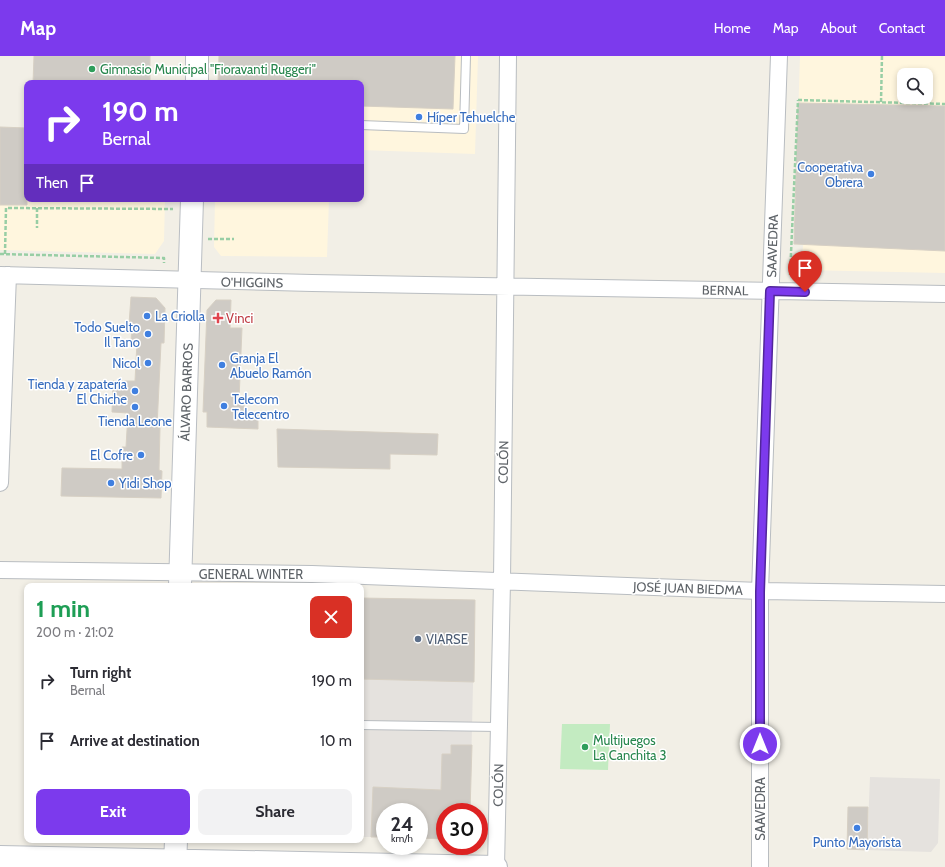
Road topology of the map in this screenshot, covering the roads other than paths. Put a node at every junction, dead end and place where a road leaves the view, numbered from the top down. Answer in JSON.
{"nodes":[{"id":1,"x":197,"y":56,"type":"edge"},
{"id":2,"x":466,"y":56,"type":"edge"},
{"id":3,"x":508,"y":56,"type":"edge"},
{"id":4,"x":779,"y":56,"type":"edge"},
{"id":5,"x":197,"y":80,"type":"edge"},
{"id":6,"x":364,"y":125,"type":"edge"},
{"id":7,"x":191,"y":204,"type":"edge"},
{"id":8,"x":4,"y":275,"type":"edge"},
{"id":9,"x":189,"y":280,"type":"junction"},
{"id":10,"x":505,"y":286,"type":"junction"},
{"id":11,"x":770,"y":291,"type":"junction"},
{"id":12,"x":945,"y":294,"type":"edge"},
{"id":13,"x":0,"y":483,"type":"edge"},
{"id":14,"x":0,"y":570,"type":"edge"},
{"id":15,"x":180,"y":580,"type":"edge"},
{"id":16,"x":502,"y":581,"type":"junction"},
{"id":17,"x":760,"y":592,"type":"junction"},
{"id":18,"x":945,"y":594,"type":"edge"},
{"id":19,"x":364,"y":725,"type":"edge"},
{"id":20,"x":499,"y":727,"type":"junction"},
{"id":21,"x":176,"y":856,"type":"edge"},
{"id":22,"x":0,"y":857,"type":"edge"},
{"id":23,"x":496,"y":867,"type":"edge"},
{"id":24,"x":760,"y":867,"type":"edge"}],
"edges":[{"from":1,"to":5,"type":"main road"},
{"from":2,"to":6,"type":"lane"},
{"from":3,"to":10,"type":"street","name":"COLÓN"},
{"from":4,"to":11,"type":"street","name":"SAAVEDRA"},
{"from":7,"to":9,"type":"main road","name":"ÁLVARO BARROS"},
{"from":8,"to":9,"type":"street","name":"O'HIGGINS"},
{"from":8,"to":13,"type":"street"},
{"from":9,"to":10,"type":"street","name":"O'HIGGINS"},
{"from":9,"to":15,"type":"main road","name":"ÁLVARO BARROS"},
{"from":10,"to":11,"type":"street","name":"BERNAL"},
{"from":10,"to":16,"type":"street","name":"COLÓN"},
{"from":11,"to":12,"type":"street","name":"BERNAL"},
{"from":11,"to":17,"type":"street","name":"SAAVEDRA"},
{"from":14,"to":15,"type":"street","name":"GENERAL WINTER"},
{"from":15,"to":16,"type":"street","name":"GENERAL WINTER"},
{"from":16,"to":17,"type":"street","name":"JOSÉ JUAN BIEDMA"},
{"from":16,"to":20,"type":"street","name":"COLÓN"},
{"from":17,"to":18,"type":"street","name":"JOSÉ JUAN BIEDMA"},
{"from":17,"to":24,"type":"street","name":"SAAVEDRA"},
{"from":19,"to":20,"type":"lane"},
{"from":20,"to":23,"type":"street","name":"COLÓN"},
{"from":21,"to":22,"type":"main road"},
{"from":21,"to":23,"type":"main road"}]}
